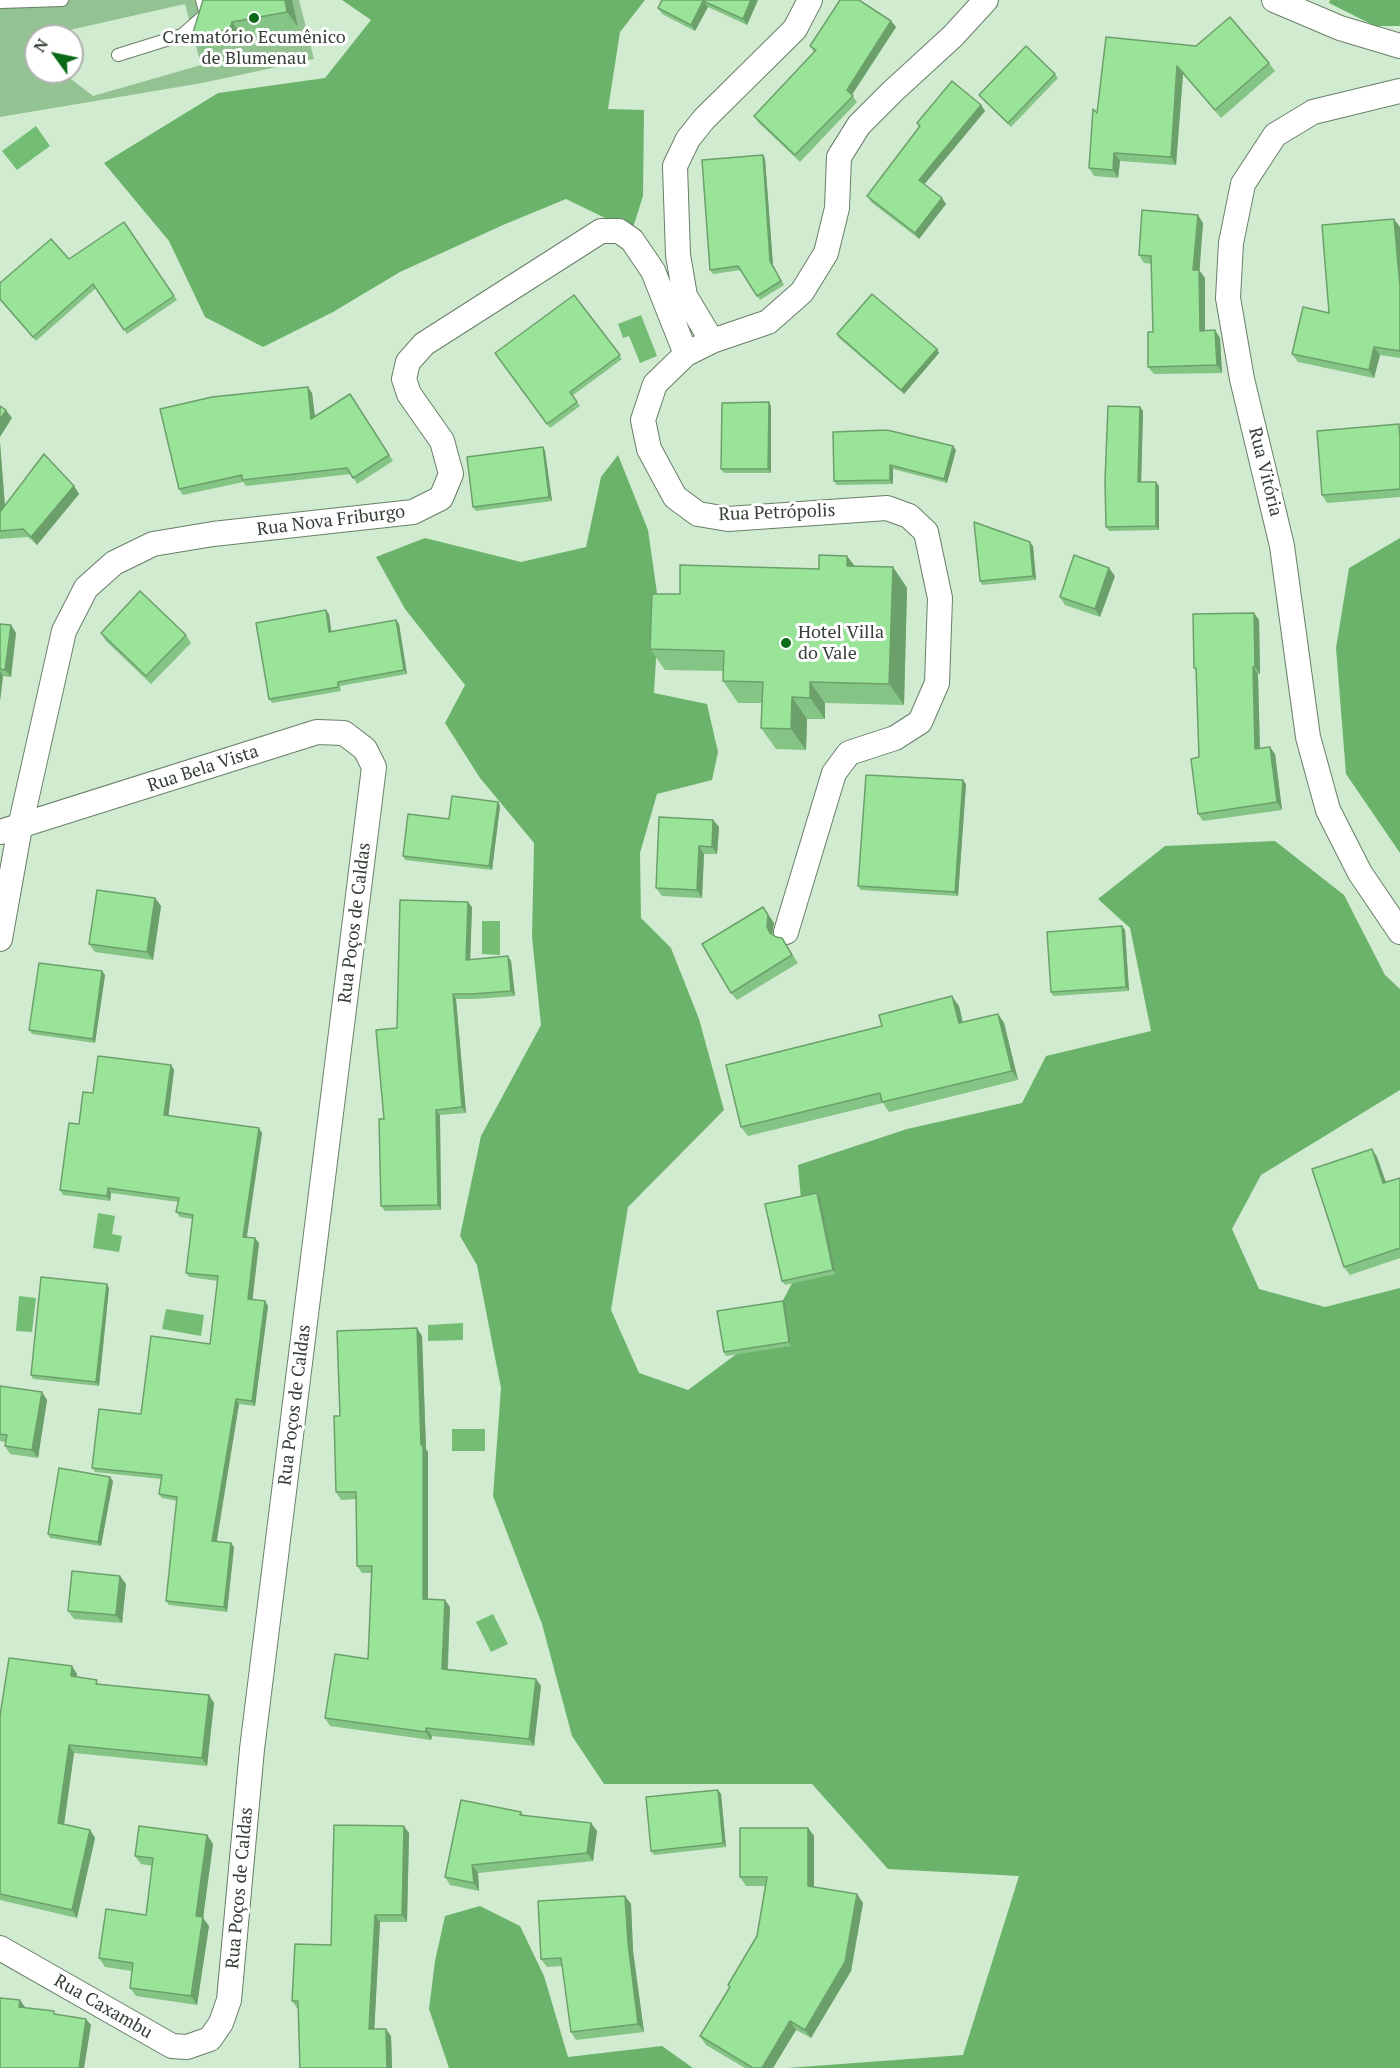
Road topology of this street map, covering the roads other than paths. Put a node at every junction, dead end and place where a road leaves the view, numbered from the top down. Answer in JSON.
{"nodes":[{"id":1,"x":62,"y":0,"type":"edge"},
{"id":2,"x":202,"y":0,"type":"edge"},
{"id":3,"x":810,"y":0,"type":"edge"},
{"id":4,"x":986,"y":0,"type":"edge"},
{"id":5,"x":1274,"y":0,"type":"edge"},
{"id":6,"x":0,"y":2,"type":"edge"},
{"id":7,"x":1400,"y":46,"type":"edge"},
{"id":8,"x":118,"y":55,"type":"dead end"},
{"id":9,"x":1400,"y":91,"type":"edge"},
{"id":10,"x":712,"y":341,"type":"junction"},
{"id":11,"x":686,"y":354,"type":"junction"},
{"id":12,"x":374,"y":767,"type":"joint"},
{"id":13,"x":10,"y":830,"type":"edge"},
{"id":14,"x":786,"y":932,"type":"dead end"},
{"id":15,"x":1400,"y":932,"type":"edge"},
{"id":16,"x":0,"y":939,"type":"edge"},
{"id":17,"x":0,"y":1948,"type":"edge"},
{"id":18,"x":210,"y":2039,"type":"joint"}],
"edges":[{"from":1,"to":6,"type":"lane"},
{"from":2,"to":8,"type":"lane"},
{"from":3,"to":10,"type":"street"},
{"from":4,"to":10,"type":"street","name":"Rua Petrópolis"},
{"from":5,"to":7,"type":"street"},
{"from":9,"to":15,"type":"street","name":"Rua Vitória"},
{"from":10,"to":11,"type":"street","name":"Rua Petrópolis"},
{"from":11,"to":13,"type":"street","name":"Rua Nova Friburgo"},
{"from":11,"to":14,"type":"street","name":"Rua Petrópolis"},
{"from":12,"to":13,"type":"street","name":"Rua Bela Vista"},
{"from":12,"to":18,"type":"street","name":"Rua Poços de Caldas"},
{"from":13,"to":16,"type":"street","name":"Rua Nova Friburgo"},
{"from":17,"to":18,"type":"street","name":"Rua Caxambu"}]}
